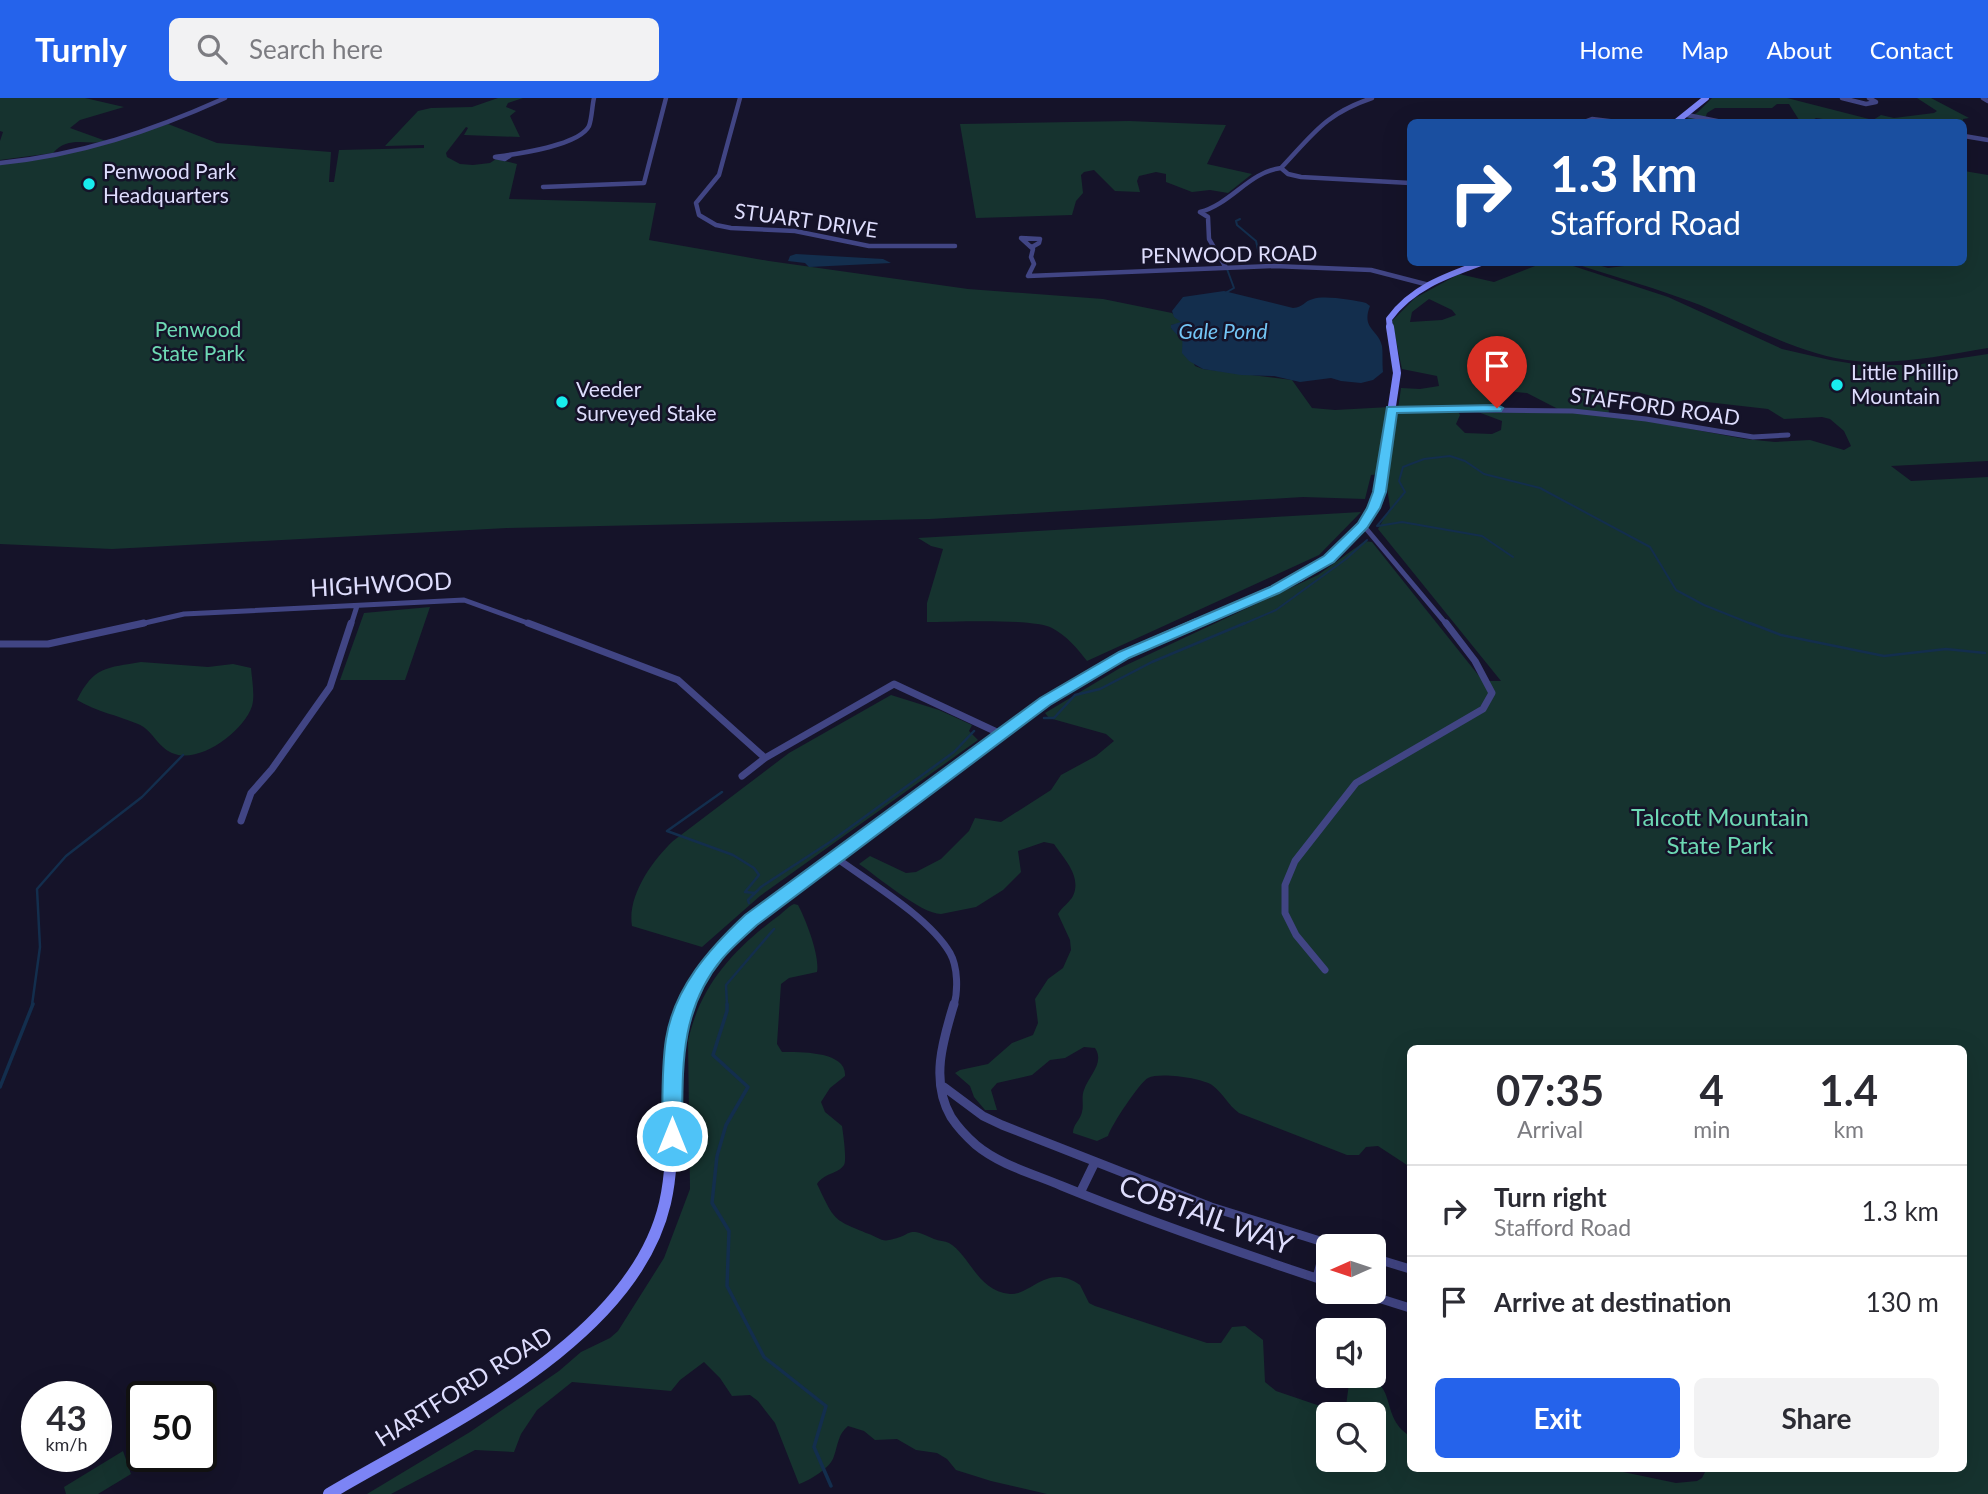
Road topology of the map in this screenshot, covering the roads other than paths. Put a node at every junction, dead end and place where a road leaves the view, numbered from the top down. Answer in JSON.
{"nodes":[{"id":1,"x":225,"y":98,"type":"edge"},
{"id":2,"x":594,"y":98,"type":"edge"},
{"id":3,"x":666,"y":98,"type":"edge"},
{"id":4,"x":740,"y":98,"type":"edge"},
{"id":5,"x":1372,"y":98,"type":"edge"},
{"id":6,"x":1706,"y":98,"type":"edge"},
{"id":7,"x":1842,"y":98,"type":"edge"},
{"id":8,"x":1869,"y":98,"type":"edge"},
{"id":9,"x":1983,"y":98,"type":"edge"},
{"id":10,"x":1988,"y":101,"type":"edge"},
{"id":11,"x":1687,"y":115,"type":"junction"},
{"id":12,"x":1681,"y":119,"type":"edge"},
{"id":13,"x":1707,"y":119,"type":"edge"},
{"id":14,"x":1967,"y":136,"type":"edge"},
{"id":15,"x":1988,"y":140,"type":"edge"},
{"id":16,"x":511,"y":155,"type":"dead end"},
{"id":17,"x":0,"y":163,"type":"edge"},
{"id":18,"x":1280,"y":168,"type":"junction"},
{"id":19,"x":1407,"y":183,"type":"edge"},
{"id":20,"x":543,"y":187,"type":"dead end"},
{"id":21,"x":956,"y":246,"type":"dead end"},
{"id":22,"x":1032,"y":247,"type":"dead end"},
{"id":23,"x":1224,"y":266,"type":"junction"},
{"id":24,"x":1474,"y":266,"type":"edge"},
{"id":25,"x":1429,"y":285,"type":"junction"},
{"id":26,"x":1391,"y":410,"type":"junction"},
{"id":27,"x":1788,"y":435,"type":"dead end"},
{"id":28,"x":1363,"y":525,"type":"junction"},
{"id":29,"x":357,"y":606,"type":"junction"},
{"id":30,"x":0,"y":644,"type":"edge"},
{"id":31,"x":1001,"y":734,"type":"junction"},
{"id":32,"x":765,"y":758,"type":"junction"},
{"id":33,"x":742,"y":776,"type":"dead end"},
{"id":34,"x":241,"y":821,"type":"dead end"},
{"id":35,"x":835,"y":857,"type":"junction"},
{"id":36,"x":1325,"y":970,"type":"dead end"},
{"id":37,"x":944,"y":1087,"type":"junction"},
{"id":38,"x":1095,"y":1162,"type":"junction"},
{"id":39,"x":1080,"y":1193,"type":"junction"},
{"id":40,"x":1316,"y":1239,"type":"edge"},
{"id":41,"x":1386,"y":1262,"type":"edge"},
{"id":42,"x":1407,"y":1268,"type":"edge"},
{"id":43,"x":1316,"y":1278,"type":"edge"},
{"id":44,"x":1386,"y":1300,"type":"edge"},
{"id":45,"x":1407,"y":1307,"type":"edge"},
{"id":46,"x":328,"y":1494,"type":"edge"}],
"edges":[{"from":1,"to":17,"type":"street"},
{"from":2,"to":16,"type":"street"},
{"from":3,"to":20,"type":"street"},
{"from":4,"to":21,"type":"street","name":"STUART DRIVE"},
{"from":5,"to":18,"type":"street"},
{"from":6,"to":11,"type":"main road"},
{"from":7,"to":8,"type":"street"},
{"from":9,"to":10,"type":"street"},
{"from":11,"to":12,"type":"main road"},
{"from":11,"to":13,"type":"street"},
{"from":14,"to":15,"type":"street"},
{"from":18,"to":19,"type":"street"},
{"from":18,"to":23,"type":"street"},
{"from":22,"to":23,"type":"street","name":"PENWOOD ROAD"},
{"from":23,"to":25,"type":"street","name":"PENWOOD ROAD"},
{"from":24,"to":25,"type":"main road"},
{"from":25,"to":26,"type":"main road","name":"HARTFORD ROAD"},
{"from":26,"to":27,"type":"street","name":"STAFFORD ROAD"},
{"from":26,"to":28,"type":"main road","name":"HARTFORD ROAD"},
{"from":28,"to":31,"type":"main road","name":"HARTFORD ROAD"},
{"from":28,"to":36,"type":"street"},
{"from":29,"to":30,"type":"street","name":"HIGHWOOD"},
{"from":29,"to":32,"type":"street","name":"HIGHWOOD"},
{"from":29,"to":34,"type":"street"},
{"from":31,"to":32,"type":"street"},
{"from":31,"to":35,"type":"main road","name":"HARTFORD ROAD"},
{"from":32,"to":33,"type":"street"},
{"from":35,"to":37,"type":"street","name":"COBTAIL WAY"},
{"from":35,"to":46,"type":"main road","name":"HARTFORD ROAD"},
{"from":37,"to":38,"type":"street","name":"COBTAIL WAY"},
{"from":37,"to":39,"type":"street","name":"COBTAIL WAY"},
{"from":38,"to":39,"type":"street","name":"COBTAIL WAY"},
{"from":38,"to":40,"type":"street","name":"COBTAIL WAY"},
{"from":39,"to":43,"type":"street","name":"COBTAIL WAY"},
{"from":41,"to":42,"type":"street"},
{"from":44,"to":45,"type":"street"}]}
